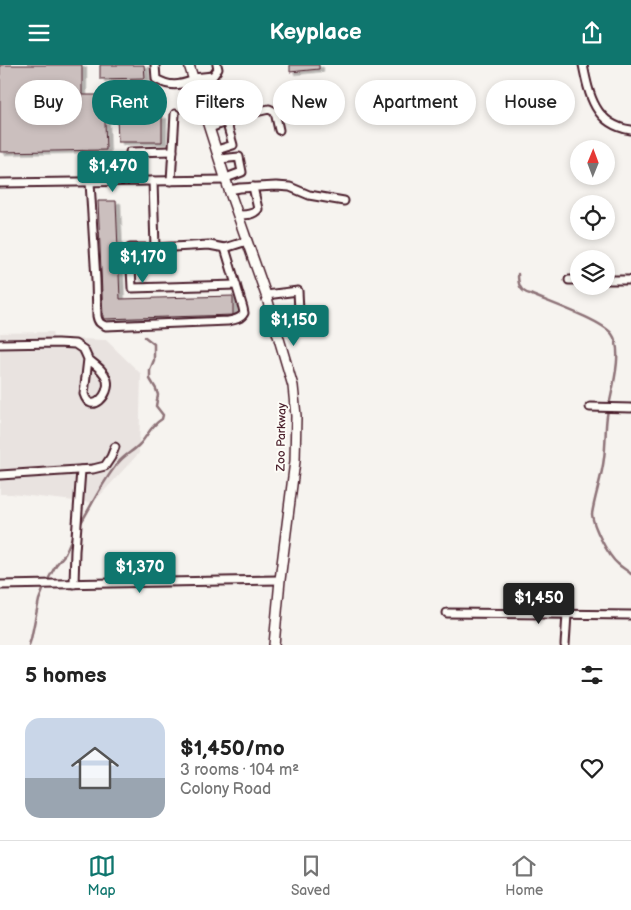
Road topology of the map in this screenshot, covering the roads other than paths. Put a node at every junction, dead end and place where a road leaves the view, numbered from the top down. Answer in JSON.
{"nodes":[{"id":1,"x":155,"y":65,"type":"edge"},
{"id":2,"x":189,"y":65,"type":"edge"},
{"id":3,"x":218,"y":65,"type":"edge"},
{"id":4,"x":583,"y":65,"type":"edge"},
{"id":5,"x":193,"y":79,"type":"junction"},
{"id":6,"x":263,"y":110,"type":"edge"},
{"id":7,"x":175,"y":114,"type":"dead end"},
{"id":8,"x":218,"y":125,"type":"edge"},
{"id":9,"x":227,"y":125,"type":"edge"},
{"id":10,"x":210,"y":128,"type":"junction"},
{"id":11,"x":279,"y":130,"type":"dead end"},
{"id":12,"x":631,"y":130,"type":"edge"},
{"id":13,"x":173,"y":151,"type":"junction"},
{"id":14,"x":130,"y":152,"type":"dead end"},
{"id":15,"x":219,"y":155,"type":"junction"},
{"id":16,"x":226,"y":179,"type":"junction"},
{"id":17,"x":153,"y":181,"type":"junction"},
{"id":18,"x":171,"y":181,"type":"junction"},
{"id":19,"x":90,"y":182,"type":"junction"},
{"id":20,"x":0,"y":183,"type":"edge"},
{"id":21,"x":253,"y":187,"type":"junction"},
{"id":22,"x":229,"y":190,"type":"junction"},
{"id":23,"x":344,"y":201,"type":"dead end"},
{"id":24,"x":239,"y":215,"type":"junction"},
{"id":25,"x":247,"y":241,"type":"junction"},
{"id":26,"x":156,"y":248,"type":"junction"},
{"id":27,"x":225,"y":248,"type":"junction"},
{"id":28,"x":615,"y":280,"type":"edge"},
{"id":29,"x":631,"y":280,"type":"edge"},
{"id":30,"x":236,"y":285,"type":"junction"},
{"id":31,"x":266,"y":295,"type":"junction"},
{"id":32,"x":299,"y":311,"type":"dead end"},
{"id":33,"x":4,"y":344,"type":"edge"},
{"id":34,"x":88,"y":359,"type":"junction"},
{"id":35,"x":590,"y":407,"type":"dead end"},
{"id":36,"x":631,"y":408,"type":"edge"},
{"id":37,"x":116,"y":447,"type":"dead end"},
{"id":38,"x":81,"y":470,"type":"junction"},
{"id":39,"x":0,"y":475,"type":"edge"},
{"id":40,"x":280,"y":581,"type":"junction"},
{"id":41,"x":74,"y":584,"type":"junction"},
{"id":42,"x":0,"y":585,"type":"edge"},
{"id":43,"x":446,"y":613,"type":"dead end"},
{"id":44,"x":567,"y":614,"type":"junction"},
{"id":45,"x":631,"y":615,"type":"edge"},
{"id":46,"x":274,"y":645,"type":"edge"},
{"id":47,"x":566,"y":645,"type":"edge"}],
"edges":[{"from":1,"to":5,"type":"street"},
{"from":2,"to":5,"type":"main road","name":"Zoo Parkway"},
{"from":3,"to":5,"type":"street"},
{"from":4,"to":12,"type":"street"},
{"from":5,"to":10,"type":"main road","name":"Zoo Parkway"},
{"from":6,"to":11,"type":"street"},
{"from":7,"to":13,"type":"street"},
{"from":8,"to":10,"type":"street"},
{"from":9,"to":15,"type":"street"},
{"from":10,"to":15,"type":"main road","name":"Zoo Parkway"},
{"from":13,"to":14,"type":"street"},
{"from":13,"to":18,"type":"street"},
{"from":15,"to":16,"type":"main road","name":"Zoo Parkway"},
{"from":15,"to":16,"type":"street"},
{"from":16,"to":18,"type":"street"},
{"from":16,"to":22,"type":"main road","name":"Zoo Parkway"},
{"from":17,"to":18,"type":"street"},
{"from":17,"to":19,"type":"street"},
{"from":17,"to":26,"type":"street"},
{"from":19,"to":20,"type":"street"},
{"from":19,"to":30,"type":"street"},
{"from":21,"to":22,"type":"street"},
{"from":21,"to":23,"type":"street"},
{"from":21,"to":24,"type":"street"},
{"from":22,"to":24,"type":"main road","name":"Zoo Parkway"},
{"from":24,"to":25,"type":"main road","name":"Zoo Parkway"},
{"from":25,"to":27,"type":"street"},
{"from":25,"to":31,"type":"main road","name":"Zoo Parkway"},
{"from":26,"to":27,"type":"street"},
{"from":26,"to":30,"type":"street"},
{"from":27,"to":30,"type":"street"},
{"from":28,"to":29,"type":"street"},
{"from":31,"to":32,"type":"street"},
{"from":31,"to":40,"type":"main road","name":"Zoo Parkway"},
{"from":33,"to":34,"type":"street"},
{"from":34,"to":34,"type":"street"},
{"from":35,"to":36,"type":"street"},
{"from":37,"to":38,"type":"street"},
{"from":38,"to":39,"type":"street"},
{"from":38,"to":41,"type":"street"},
{"from":40,"to":41,"type":"street"},
{"from":40,"to":46,"type":"main road","name":"Zoo Parkway"},
{"from":41,"to":42,"type":"street"},
{"from":43,"to":44,"type":"street"},
{"from":44,"to":45,"type":"street"},
{"from":44,"to":47,"type":"street"}]}
